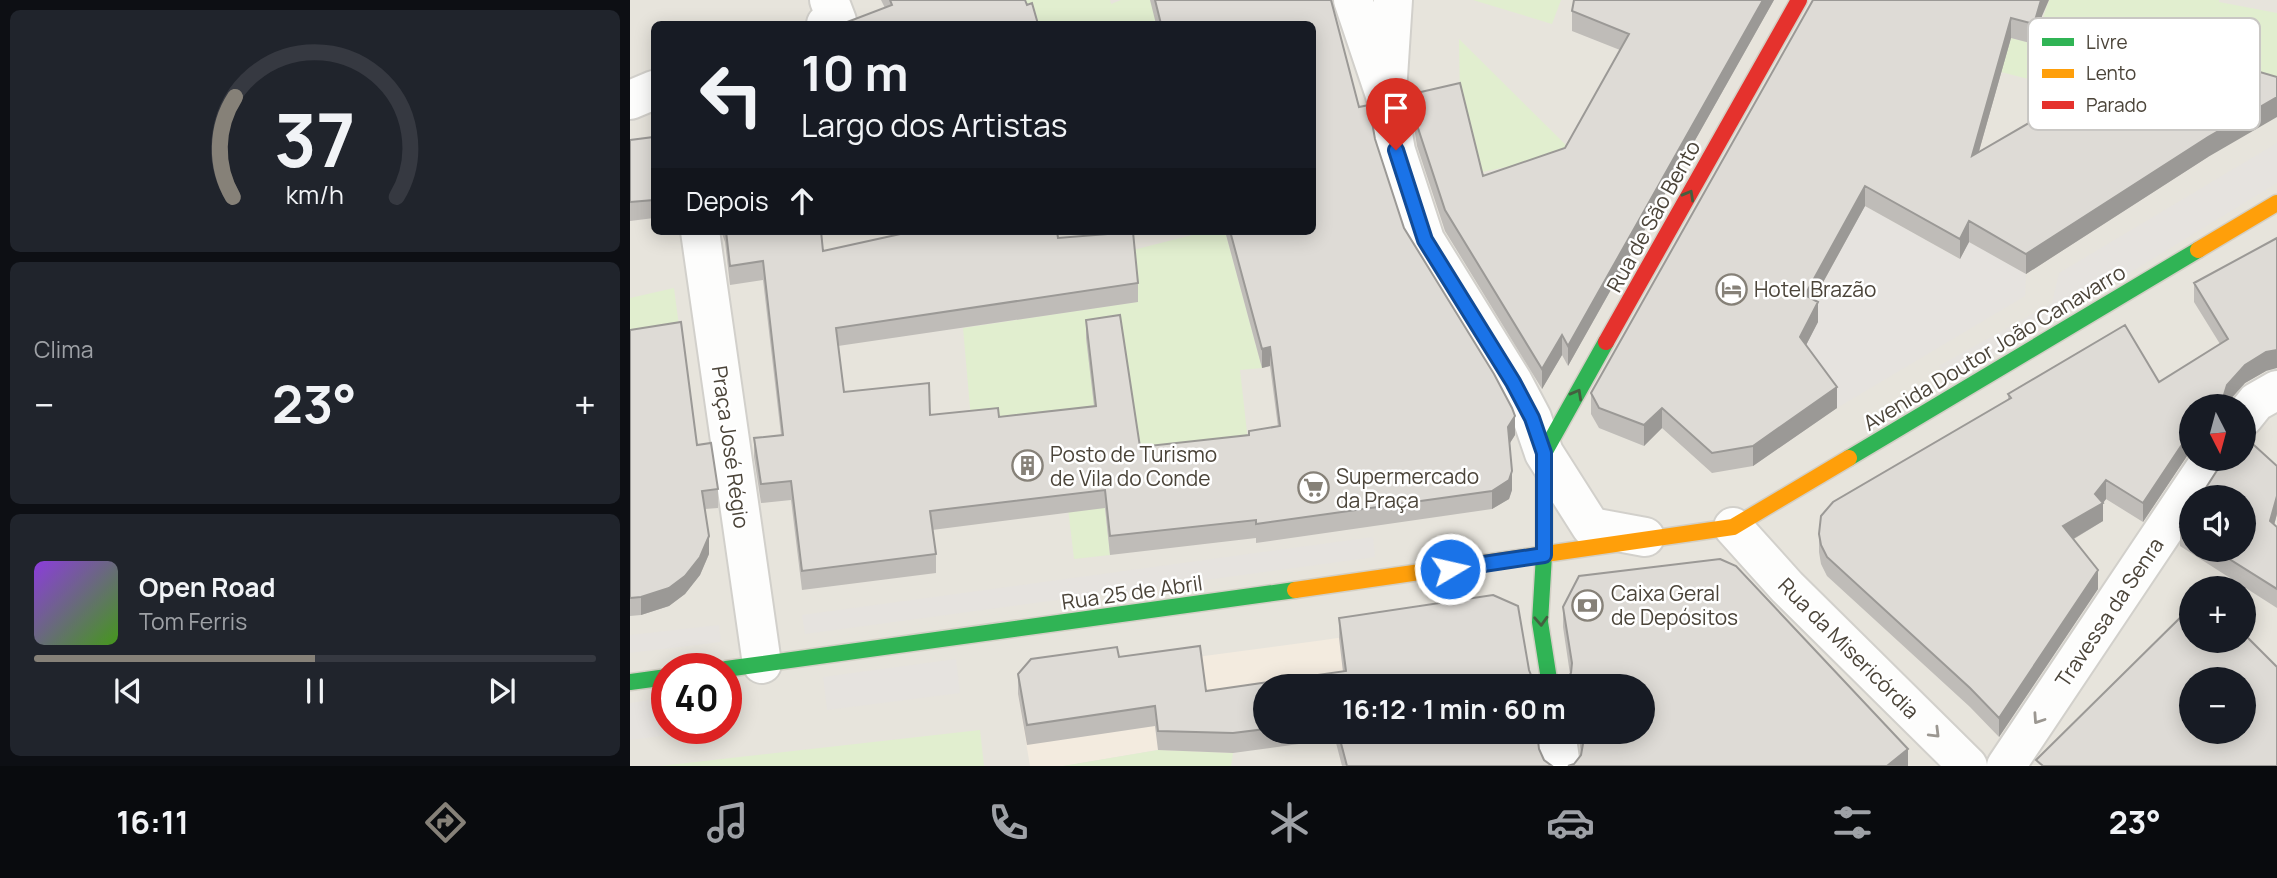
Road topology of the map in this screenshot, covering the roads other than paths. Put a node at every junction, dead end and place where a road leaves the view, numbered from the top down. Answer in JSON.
{"nodes":[{"id":1,"x":829,"y":0,"type":"edge"},
{"id":2,"x":1353,"y":0,"type":"edge"},
{"id":3,"x":1393,"y":0,"type":"edge"},
{"id":4,"x":1799,"y":0,"type":"edge"},
{"id":5,"x":836,"y":21,"type":"edge"},
{"id":6,"x":651,"y":91,"type":"edge"},
{"id":7,"x":630,"y":100,"type":"edge"},
{"id":8,"x":1387,"y":100,"type":"junction"},
{"id":9,"x":2277,"y":203,"type":"edge"},
{"id":10,"x":700,"y":235,"type":"edge"},
{"id":11,"x":2277,"y":390,"type":"edge"},
{"id":12,"x":2256,"y":402,"type":"edge"},
{"id":13,"x":1544,"y":453,"type":"junction"},
{"id":14,"x":2203,"y":471,"type":"edge"},
{"id":15,"x":1733,"y":527,"type":"junction"},
{"id":16,"x":1655,"y":538,"type":"junction"},
{"id":17,"x":1544,"y":555,"type":"junction"},
{"id":18,"x":744,"y":666,"type":"edge"},
{"id":19,"x":1548,"y":674,"type":"edge"},
{"id":20,"x":651,"y":679,"type":"edge"},
{"id":21,"x":630,"y":682,"type":"edge"},
{"id":22,"x":1558,"y":744,"type":"edge"},
{"id":23,"x":1561,"y":766,"type":"edge"},
{"id":24,"x":1968,"y":766,"type":"edge"},
{"id":25,"x":2006,"y":766,"type":"edge"}],
"edges":[{"from":1,"to":5,"type":"street"},
{"from":2,"to":8,"type":"street"},
{"from":3,"to":8,"type":"street"},
{"from":13,"to":4,"type":"street","name":"Rua de São Bento","one_way":true},
{"from":6,"to":7,"type":"street"},
{"from":8,"to":13,"type":"street"},
{"from":9,"to":15,"type":"street","name":"Avenida Doutor João Canavarro"},
{"from":10,"to":18,"type":"street","name":"Praça José Régio"},
{"from":11,"to":12,"type":"street"},
{"from":13,"to":16,"type":"street"},
{"from":13,"to":17,"type":"street"},
{"from":14,"to":25,"type":"street","name":"Travessa da Senra","one_way":true},
{"from":15,"to":16,"type":"street","name":"Rua 25 de Abril"},
{"from":15,"to":24,"type":"street","name":"Rua da Misericórdia","one_way":true},
{"from":16,"to":17,"type":"street","name":"Rua 25 de Abril"},
{"from":17,"to":18,"type":"street","name":"Rua 25 de Abril"},
{"from":17,"to":19,"type":"street","one_way":true},
{"from":20,"to":21,"type":"street"},
{"from":22,"to":23,"type":"street"}]}
